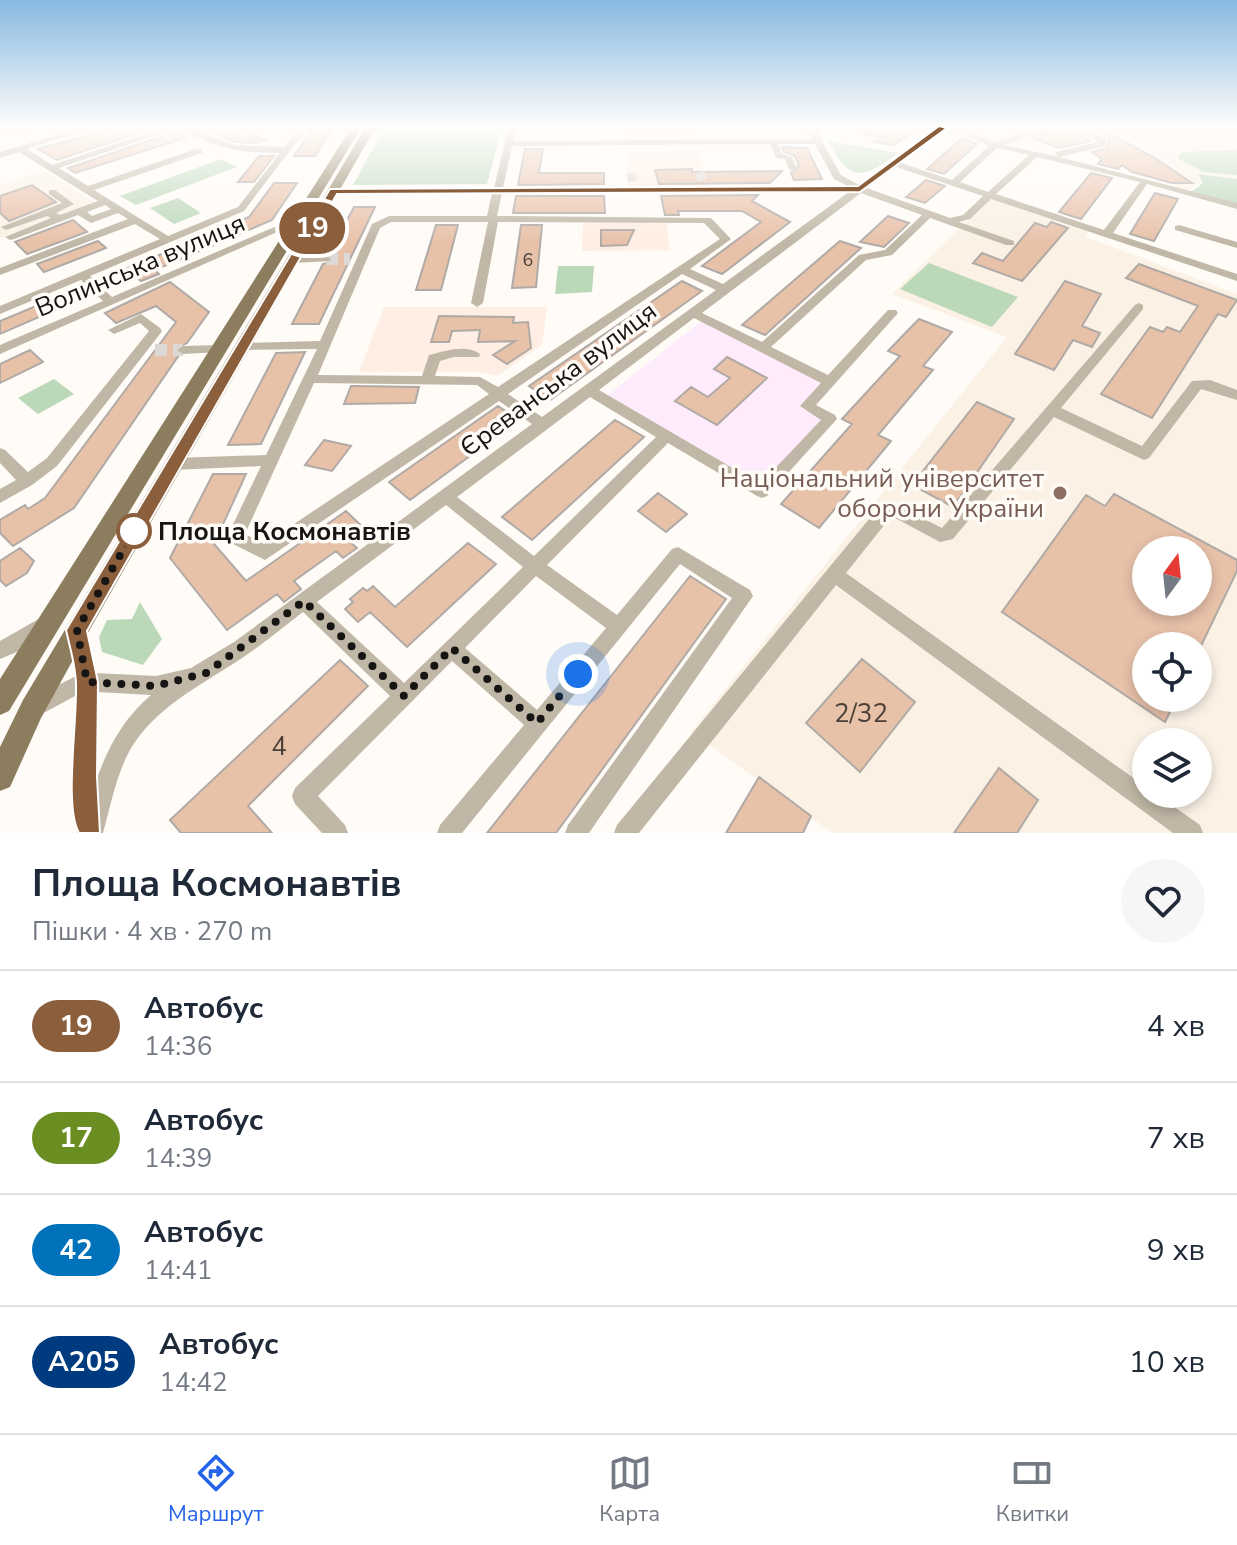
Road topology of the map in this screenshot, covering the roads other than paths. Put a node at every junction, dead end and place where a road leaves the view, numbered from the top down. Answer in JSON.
{"nodes":[{"id":1,"x":54,"y":167,"type":"edge"},
{"id":2,"x":153,"y":167,"type":"edge"},
{"id":3,"x":273,"y":167,"type":"edge"},
{"id":4,"x":331,"y":167,"type":"edge"},
{"id":5,"x":348,"y":167,"type":"edge"},
{"id":6,"x":505,"y":167,"type":"edge"},
{"id":7,"x":832,"y":167,"type":"edge"},
{"id":8,"x":892,"y":167,"type":"edge"},
{"id":9,"x":905,"y":167,"type":"edge"},
{"id":10,"x":971,"y":167,"type":"edge"},
{"id":11,"x":1018,"y":167,"type":"edge"},
{"id":12,"x":1094,"y":167,"type":"edge"},
{"id":13,"x":51,"y":168,"type":"joint"},
{"id":14,"x":1145,"y":181,"type":"junction"},
{"id":15,"x":955,"y":182,"type":"junction"},
{"id":16,"x":860,"y":189,"type":"junction"},
{"id":17,"x":86,"y":190,"type":"junction"},
{"id":18,"x":501,"y":190,"type":"junction"},
{"id":19,"x":334,"y":191,"type":"junction"},
{"id":20,"x":628,"y":191,"type":"junction"},
{"id":21,"x":52,"y":192,"type":"dead end"},
{"id":22,"x":989,"y":196,"type":"junction"},
{"id":23,"x":105,"y":202,"type":"junction"},
{"id":24,"x":1237,"y":206,"type":"edge"},
{"id":25,"x":118,"y":210,"type":"junction"},
{"id":26,"x":48,"y":212,"type":"junction"},
{"id":27,"x":80,"y":212,"type":"junction"},
{"id":28,"x":928,"y":214,"type":"junction"},
{"id":29,"x":59,"y":219,"type":"junction"},
{"id":30,"x":495,"y":219,"type":"junction"},
{"id":31,"x":135,"y":220,"type":"junction"},
{"id":32,"x":629,"y":220,"type":"junction"},
{"id":33,"x":297,"y":221,"type":"junction"},
{"id":34,"x":949,"y":221,"type":"junction"},
{"id":35,"x":1179,"y":228,"type":"dead end"},
{"id":36,"x":1106,"y":235,"type":"junction"},
{"id":37,"x":168,"y":240,"type":"junction"},
{"id":38,"x":1010,"y":243,"type":"dead end"},
{"id":39,"x":1237,"y":245,"type":"edge"},
{"id":40,"x":326,"y":259,"type":"tunnel mouth"},
{"id":41,"x":294,"y":260,"type":"junction"},
{"id":42,"x":681,"y":269,"type":"junction"},
{"id":43,"x":0,"y":272,"type":"edge"},
{"id":44,"x":83,"y":276,"type":"junction"},
{"id":45,"x":1237,"y":278,"type":"edge"},
{"id":46,"x":724,"y":289,"type":"junction"},
{"id":47,"x":111,"y":302,"type":"junction"},
{"id":48,"x":477,"y":303,"type":"dead end"},
{"id":49,"x":1139,"y":307,"type":"dead end"},
{"id":50,"x":0,"y":310,"type":"edge"},
{"id":51,"x":693,"y":313,"type":"junction"},
{"id":52,"x":892,"y":313,"type":"dead end"},
{"id":53,"x":114,"y":330,"type":"dead end"},
{"id":54,"x":325,"y":345,"type":"junction"},
{"id":55,"x":243,"y":346,"type":"junction"},
{"id":56,"x":763,"y":348,"type":"junction"},
{"id":57,"x":218,"y":349,"type":"junction"},
{"id":58,"x":0,"y":350,"type":"edge"},
{"id":59,"x":183,"y":350,"type":"tunnel mouth"},
{"id":60,"x":474,"y":354,"type":"dead end"},
{"id":61,"x":309,"y":379,"type":"junction"},
{"id":62,"x":427,"y":381,"type":"junction"},
{"id":63,"x":828,"y":381,"type":"junction"},
{"id":64,"x":590,"y":391,"type":"junction"},
{"id":65,"x":498,"y":392,"type":"junction"},
{"id":66,"x":1237,"y":395,"type":"edge"},
{"id":67,"x":1052,"y":410,"type":"junction"},
{"id":68,"x":544,"y":425,"type":"junction"},
{"id":69,"x":666,"y":436,"type":"junction"},
{"id":70,"x":0,"y":454,"type":"edge"},
{"id":71,"x":270,"y":460,"type":"junction"},
{"id":72,"x":173,"y":464,"type":"junction"},
{"id":73,"x":27,"y":481,"type":"junction"},
{"id":74,"x":0,"y":497,"type":"edge"},
{"id":75,"x":446,"y":497,"type":"junction"},
{"id":76,"x":535,"y":566,"type":"junction"},
{"id":77,"x":835,"y":575,"type":"junction"},
{"id":78,"x":304,"y":601,"type":"junction"},
{"id":79,"x":49,"y":620,"type":"junction"},
{"id":80,"x":618,"y":626,"type":"junction"},
{"id":81,"x":77,"y":630,"type":"junction"},
{"id":82,"x":452,"y":648,"type":"junction"},
{"id":83,"x":0,"y":650,"type":"edge"},
{"id":84,"x":206,"y":673,"type":"junction"},
{"id":85,"x":87,"y":682,"type":"junction"},
{"id":86,"x":404,"y":696,"type":"junction"},
{"id":87,"x":0,"y":702,"type":"edge"},
{"id":88,"x":32,"y":709,"type":"junction"},
{"id":89,"x":537,"y":723,"type":"junction"},
{"id":90,"x":0,"y":777,"type":"edge"},
{"id":91,"x":90,"y":833,"type":"edge"},
{"id":92,"x":337,"y":833,"type":"edge"},
{"id":93,"x":448,"y":833,"type":"edge"},
{"id":94,"x":576,"y":833,"type":"edge"},
{"id":95,"x":625,"y":833,"type":"edge"},
{"id":96,"x":1192,"y":833,"type":"edge"}],
"edges":[{"from":1,"to":13,"type":"street"},
{"from":2,"to":17,"type":"street"},
{"from":3,"to":37,"type":"street"},
{"from":4,"to":33,"type":"main road"},
{"from":5,"to":19,"type":"main road"},
{"from":6,"to":18,"type":"street"},
{"from":7,"to":16,"type":"street"},
{"from":8,"to":16,"type":"street","name":"Єреванська вулиця"},
{"from":9,"to":15,"type":"street"},
{"from":10,"to":15,"type":"street"},
{"from":11,"to":22,"type":"street"},
{"from":12,"to":14,"type":"street"},
{"from":13,"to":17,"type":"street"},
{"from":14,"to":24,"type":"street"},
{"from":14,"to":36,"type":"street"},
{"from":15,"to":22,"type":"street"},
{"from":16,"to":20,"type":"street"},
{"from":16,"to":28,"type":"street"},
{"from":16,"to":46,"type":"street","name":"Єреванська вулиця"},
{"from":17,"to":23,"type":"street"},
{"from":18,"to":19,"type":"street"},
{"from":18,"to":20,"type":"street"},
{"from":18,"to":30,"type":"street"},
{"from":19,"to":41,"type":"main road"},
{"from":20,"to":32,"type":"street"},
{"from":21,"to":26,"type":"street"},
{"from":22,"to":34,"type":"street"},
{"from":22,"to":36,"type":"street"},
{"from":23,"to":25,"type":"street"},
{"from":23,"to":27,"type":"street"},
{"from":25,"to":27,"type":"street"},
{"from":25,"to":31,"type":"street"},
{"from":26,"to":29,"type":"street"},
{"from":26,"to":29,"type":"street"},
{"from":27,"to":29,"type":"street"},
{"from":28,"to":34,"type":"street"},
{"from":28,"to":56,"type":"street"},
{"from":30,"to":32,"type":"street"},
{"from":30,"to":48,"type":"street"},
{"from":30,"to":54,"type":"street"},
{"from":31,"to":37,"type":"street"},
{"from":31,"to":43,"type":"street"},
{"from":32,"to":42,"type":"street"},
{"from":33,"to":47,"type":"street","name":"Волинська вулиця"},
{"from":33,"to":57,"type":"main road"},
{"from":34,"to":38,"type":"street"},
{"from":35,"to":39,"type":"street"},
{"from":36,"to":45,"type":"street"},
{"from":37,"to":44,"type":"street"},
{"from":40,"to":41,"type":"street"},
{"from":41,"to":55,"type":"main road"},
{"from":42,"to":46,"type":"street"},
{"from":42,"to":65,"type":"street"},
{"from":44,"to":47,"type":"street"},
{"from":44,"to":50,"type":"street"},
{"from":46,"to":51,"type":"street","name":"Єреванська вулиця"},
{"from":47,"to":58,"type":"street","name":"Волинська вулиця"},
{"from":49,"to":67,"type":"street"},
{"from":51,"to":56,"type":"street"},
{"from":51,"to":64,"type":"street","name":"Єреванська вулиця"},
{"from":52,"to":63,"type":"street"},
{"from":53,"to":73,"type":"street"},
{"from":54,"to":55,"type":"street"},
{"from":54,"to":61,"type":"street"},
{"from":55,"to":72,"type":"main road"},
{"from":56,"to":63,"type":"street"},
{"from":57,"to":59,"type":"street"},
{"from":57,"to":79,"type":"main road"},
{"from":60,"to":62,"type":"street"},
{"from":61,"to":62,"type":"street"},
{"from":61,"to":71,"type":"street"},
{"from":62,"to":65,"type":"street"},
{"from":63,"to":69,"type":"street"},
{"from":64,"to":68,"type":"street","name":"Єреванська вулиця"},
{"from":64,"to":69,"type":"street"},
{"from":65,"to":68,"type":"street"},
{"from":65,"to":71,"type":"street"},
{"from":66,"to":67,"type":"street"},
{"from":67,"to":77,"type":"street"},
{"from":68,"to":75,"type":"street","name":"Єреванська вулиця"},
{"from":69,"to":76,"type":"street"},
{"from":70,"to":73,"type":"street"},
{"from":71,"to":72,"type":"street"},
{"from":72,"to":81,"type":"main road"},
{"from":73,"to":74,"type":"street"},
{"from":75,"to":76,"type":"street"},
{"from":75,"to":78,"type":"street","name":"Єреванська вулиця"},
{"from":76,"to":80,"type":"street"},
{"from":76,"to":82,"type":"street"},
{"from":77,"to":95,"type":"street"},
{"from":77,"to":96,"type":"street"},
{"from":78,"to":84,"type":"street","name":"Єреванська вулиця"},
{"from":78,"to":86,"type":"street"},
{"from":79,"to":83,"type":"street"},
{"from":79,"to":87,"type":"main road"},
{"from":80,"to":89,"type":"street"},
{"from":80,"to":94,"type":"street"},
{"from":81,"to":85,"type":"street"},
{"from":81,"to":88,"type":"main road"},
{"from":82,"to":86,"type":"street"},
{"from":82,"to":89,"type":"street"},
{"from":84,"to":85,"type":"street","name":"Єреванська вулиця"},
{"from":84,"to":91,"type":"street","name":"Єреванська вулиця"},
{"from":85,"to":88,"type":"street","name":"Єреванська вулиця"},
{"from":85,"to":91,"type":"street"},
{"from":86,"to":92,"type":"street"},
{"from":88,"to":90,"type":"main road"},
{"from":89,"to":93,"type":"street"}]}
